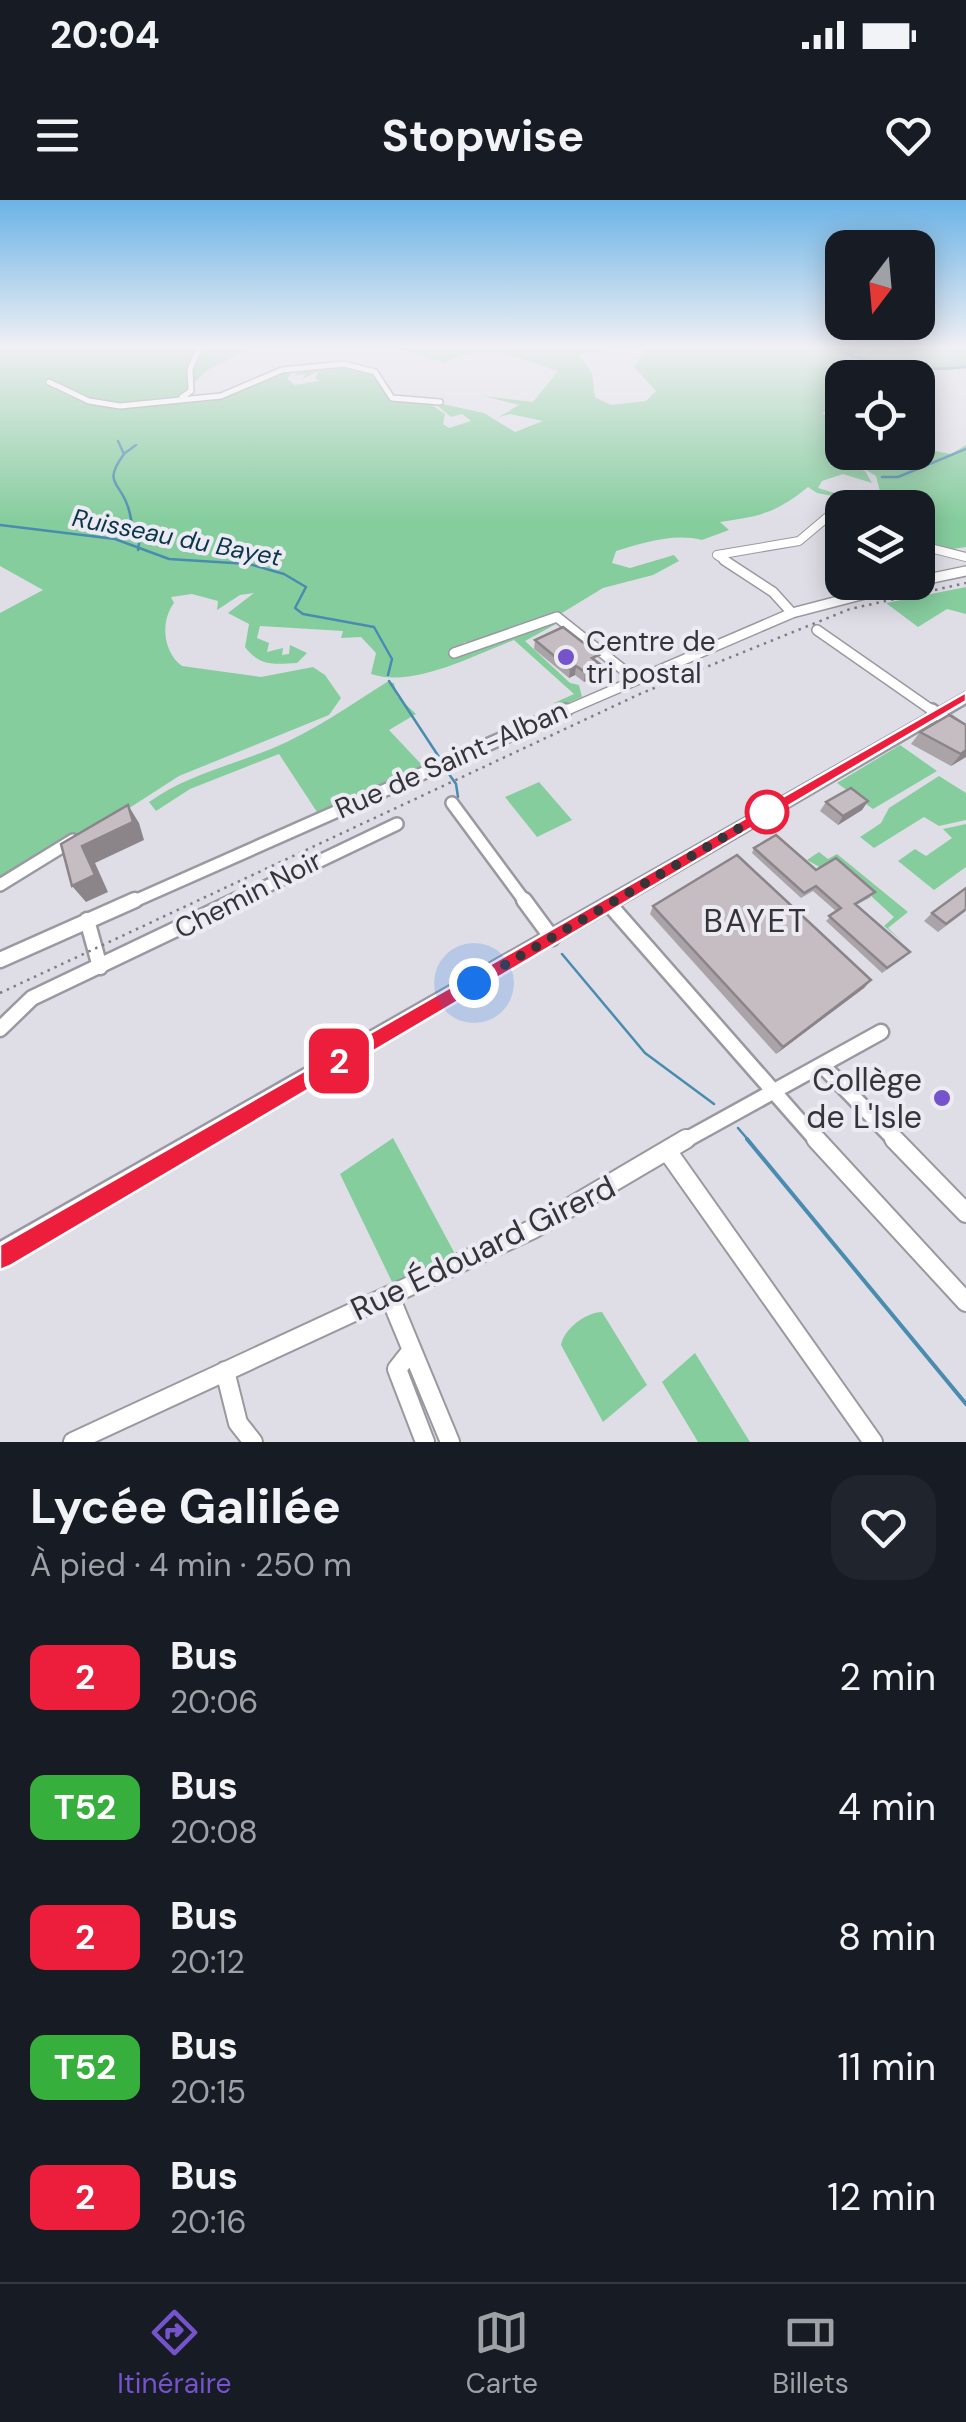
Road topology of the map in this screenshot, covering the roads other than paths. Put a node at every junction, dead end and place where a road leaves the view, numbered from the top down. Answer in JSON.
{"nodes":[{"id":1,"x":825,"y":519,"type":"edge"},
{"id":2,"x":935,"y":549,"type":"edge"},
{"id":3,"x":966,"y":557,"type":"edge"},
{"id":4,"x":963,"y":571,"type":"edge"},
{"id":5,"x":935,"y":577,"type":"edge"},
{"id":6,"x":843,"y":600,"type":"edge"},
{"id":7,"x":792,"y":613,"type":"junction"},
{"id":8,"x":817,"y":630,"type":"dead end"},
{"id":9,"x":454,"y":653,"type":"dead end"},
{"id":10,"x":636,"y":678,"type":"junction"},
{"id":11,"x":966,"y":697,"type":"edge"},
{"id":12,"x":934,"y":714,"type":"junction"},
{"id":13,"x":966,"y":734,"type":"edge"},
{"id":14,"x":452,"y":803,"type":"dead end"},
{"id":15,"x":397,"y":824,"type":"dead end"},
{"id":16,"x":76,"y":839,"type":"edge"},
{"id":17,"x":0,"y":885,"type":"edge"},
{"id":18,"x":608,"y":904,"type":"junction"},
{"id":19,"x":86,"y":920,"type":"junction"},
{"id":20,"x":552,"y":938,"type":"junction"},
{"id":21,"x":0,"y":960,"type":"edge"},
{"id":22,"x":100,"y":967,"type":"junction"},
{"id":23,"x":0,"y":1029,"type":"edge"},
{"id":24,"x":881,"y":1032,"type":"dead end"},
{"id":25,"x":822,"y":1065,"type":"junction"},
{"id":26,"x":770,"y":1091,"type":"junction"},
{"id":27,"x":668,"y":1152,"type":"junction"},
{"id":28,"x":966,"y":1213,"type":"edge"},
{"id":29,"x":0,"y":1255,"type":"edge"},
{"id":30,"x":390,"y":1297,"type":"junction"},
{"id":31,"x":966,"y":1302,"type":"edge"},
{"id":32,"x":412,"y":1350,"type":"junction"},
{"id":33,"x":225,"y":1372,"type":"junction"},
{"id":34,"x":73,"y":1442,"type":"edge"},
{"id":35,"x":253,"y":1442,"type":"edge"},
{"id":36,"x":424,"y":1442,"type":"edge"},
{"id":37,"x":450,"y":1442,"type":"edge"},
{"id":38,"x":873,"y":1442,"type":"edge"}],
"edges":[{"from":1,"to":7,"type":"street"},
{"from":2,"to":3,"type":"street"},
{"from":4,"to":5,"type":"street","name":"Rue de Saint-Alban"},
{"from":6,"to":7,"type":"street","name":"Rue de Saint-Alban"},
{"from":7,"to":10,"type":"street","name":"Rue de Saint-Alban"},
{"from":8,"to":12,"type":"street"},
{"from":9,"to":10,"type":"street"},
{"from":10,"to":19,"type":"street","name":"Rue de Saint-Alban"},
{"from":11,"to":12,"type":"main road"},
{"from":12,"to":13,"type":"street"},
{"from":12,"to":18,"type":"main road"},
{"from":14,"to":20,"type":"street"},
{"from":15,"to":22,"type":"street","name":"Chemin Noir"},
{"from":16,"to":17,"type":"street"},
{"from":18,"to":20,"type":"main road"},
{"from":18,"to":26,"type":"street"},
{"from":19,"to":21,"type":"street","name":"Rue de Saint-Alban"},
{"from":19,"to":22,"type":"street"},
{"from":20,"to":29,"type":"main road"},
{"from":22,"to":23,"type":"street","name":"Chemin Noir"},
{"from":24,"to":25,"type":"street","name":"Rue Édouard Girerd"},
{"from":25,"to":26,"type":"street","name":"Rue Édouard Girerd"},
{"from":25,"to":28,"type":"street"},
{"from":26,"to":27,"type":"street","name":"Rue Édouard Girerd"},
{"from":26,"to":31,"type":"street"},
{"from":27,"to":30,"type":"street","name":"Rue Édouard Girerd"},
{"from":27,"to":38,"type":"street"},
{"from":30,"to":32,"type":"street"},
{"from":30,"to":33,"type":"street","name":"Rue Édouard Girerd"},
{"from":32,"to":36,"type":"street"},
{"from":32,"to":37,"type":"street"},
{"from":33,"to":34,"type":"street","name":"Rue Édouard Girerd"},
{"from":33,"to":35,"type":"street"}]}
